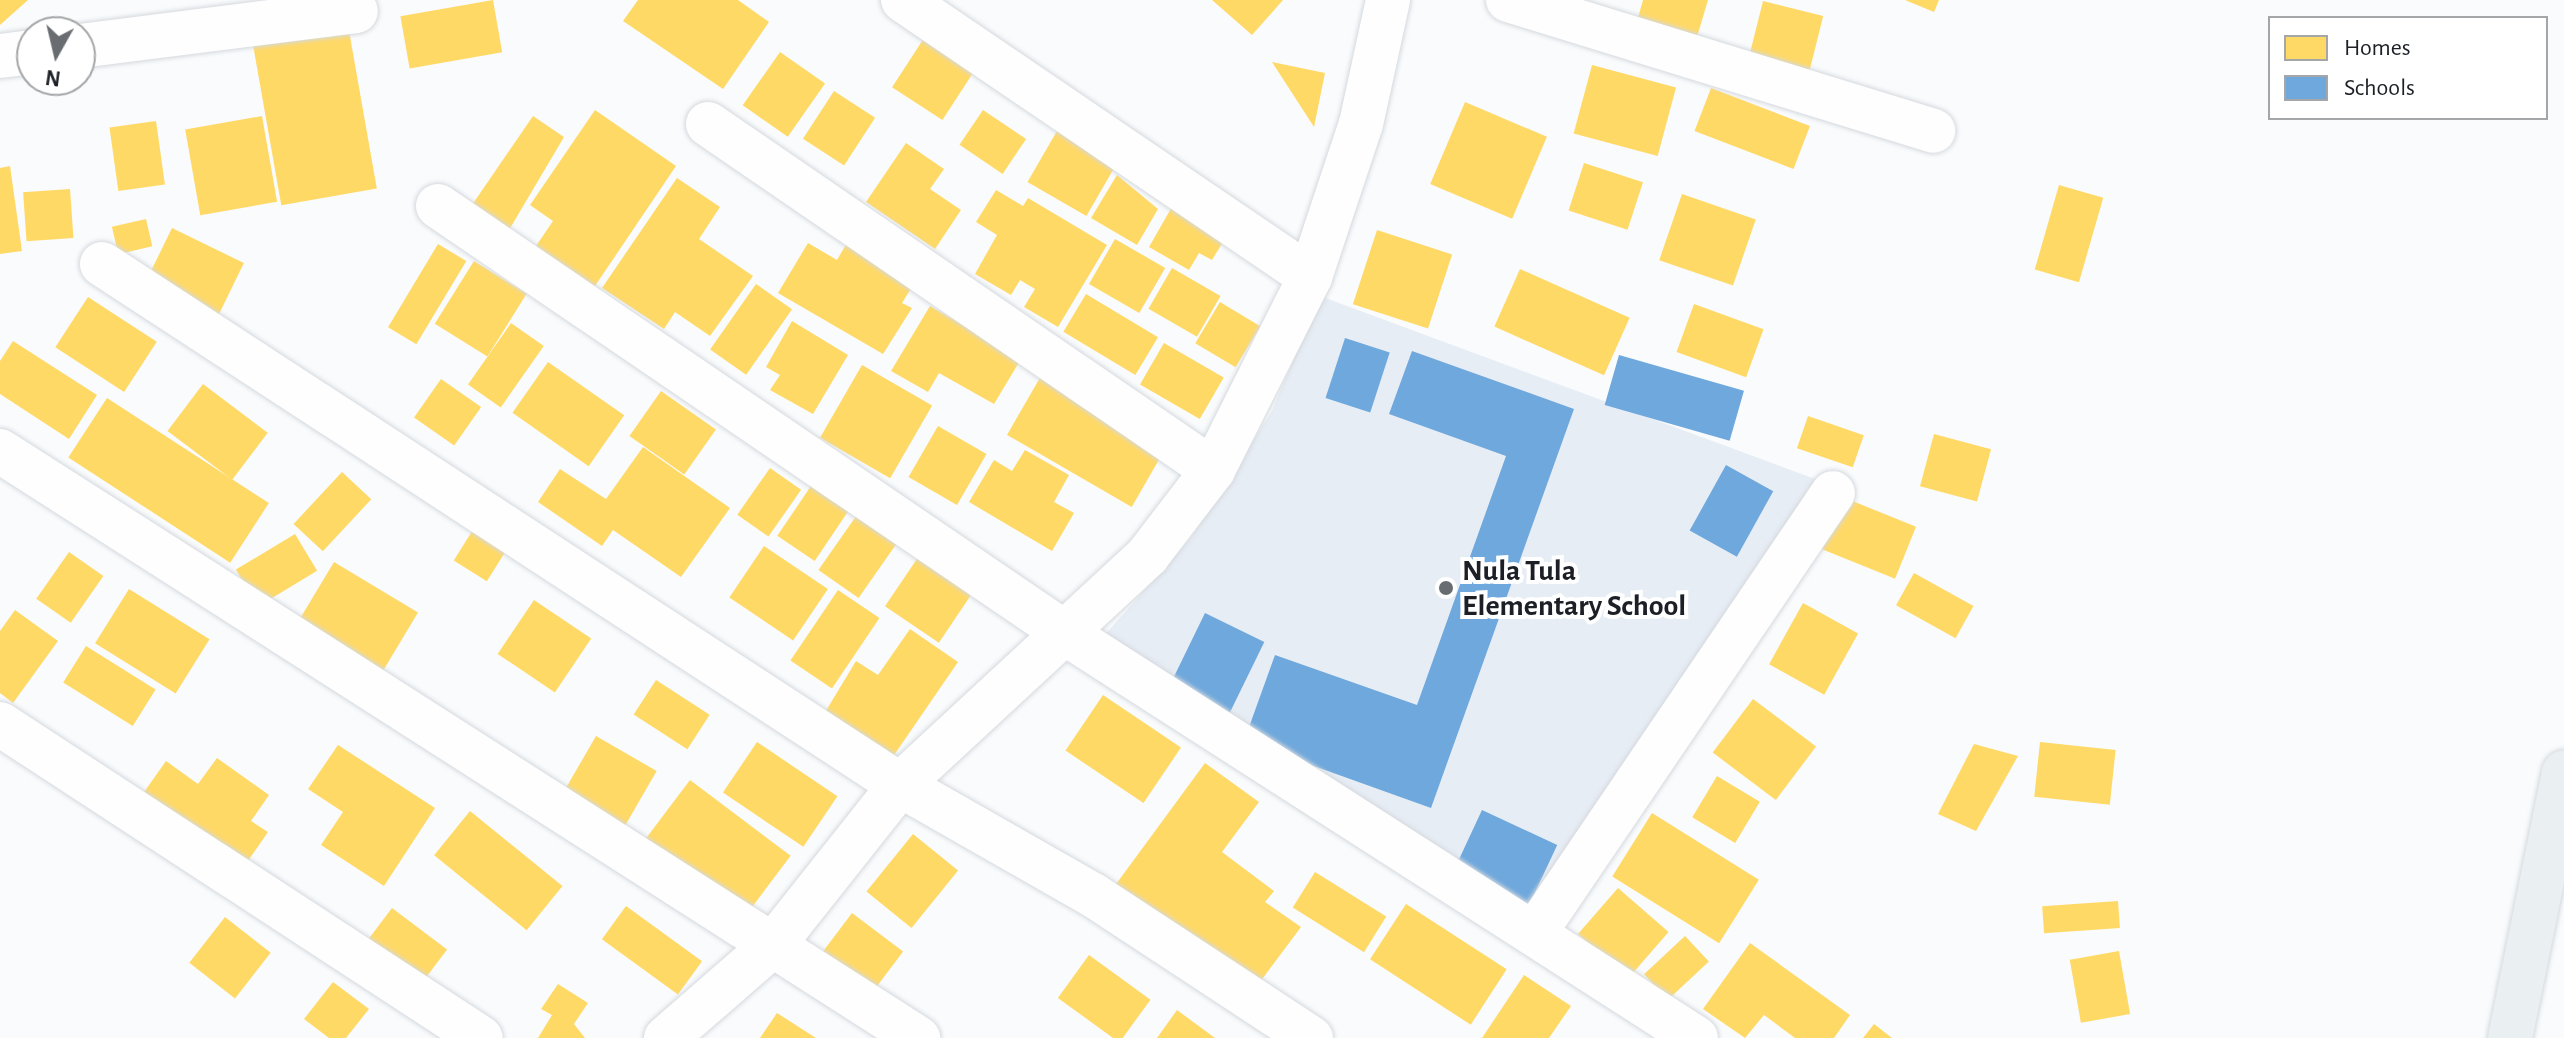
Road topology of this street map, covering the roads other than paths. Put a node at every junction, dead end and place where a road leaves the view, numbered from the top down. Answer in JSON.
{"nodes":[{"id":1,"x":903,"y":0,"type":"edge"},
{"id":2,"x":1388,"y":0,"type":"edge"},
{"id":3,"x":1508,"y":0,"type":"edge"},
{"id":4,"x":356,"y":11,"type":"dead end"},
{"id":5,"x":96,"y":44,"type":"edge"},
{"id":6,"x":708,"y":124,"type":"dead end"},
{"id":7,"x":1933,"y":131,"type":"dead end"},
{"id":8,"x":438,"y":206,"type":"dead end"},
{"id":9,"x":102,"y":264,"type":"dead end"},
{"id":10,"x":1310,"y":277,"type":"junction"},
{"id":11,"x":0,"y":451,"type":"edge"},
{"id":12,"x":1213,"y":470,"type":"junction"},
{"id":13,"x":1833,"y":493,"type":"dead end"},
{"id":14,"x":1068,"y":635,"type":"junction"},
{"id":15,"x":0,"y":724,"type":"edge"},
{"id":16,"x":2564,"y":772,"type":"edge"},
{"id":17,"x":900,"y":785,"type":"junction"},
{"id":18,"x":1536,"y":931,"type":"junction"},
{"id":19,"x":774,"y":944,"type":"junction"},
{"id":20,"x":481,"y":1038,"type":"edge"},
{"id":21,"x":666,"y":1038,"type":"edge"},
{"id":22,"x":918,"y":1038,"type":"edge"},
{"id":23,"x":1311,"y":1038,"type":"edge"},
{"id":24,"x":1696,"y":1038,"type":"edge"},
{"id":25,"x":2510,"y":1038,"type":"edge"}],
"edges":[{"from":1,"to":10,"type":"street"},
{"from":2,"to":10,"type":"street"},
{"from":3,"to":7,"type":"street"},
{"from":4,"to":5,"type":"street"},
{"from":6,"to":12,"type":"street"},
{"from":8,"to":14,"type":"street"},
{"from":9,"to":17,"type":"street"},
{"from":10,"to":12,"type":"street"},
{"from":11,"to":19,"type":"street"},
{"from":12,"to":14,"type":"street"},
{"from":13,"to":18,"type":"street"},
{"from":14,"to":17,"type":"street"},
{"from":14,"to":18,"type":"street"},
{"from":15,"to":20,"type":"street"},
{"from":16,"to":25,"type":"highway"},
{"from":17,"to":19,"type":"street"},
{"from":17,"to":23,"type":"street"},
{"from":18,"to":24,"type":"street"},
{"from":19,"to":21,"type":"street"},
{"from":19,"to":22,"type":"street"}]}
